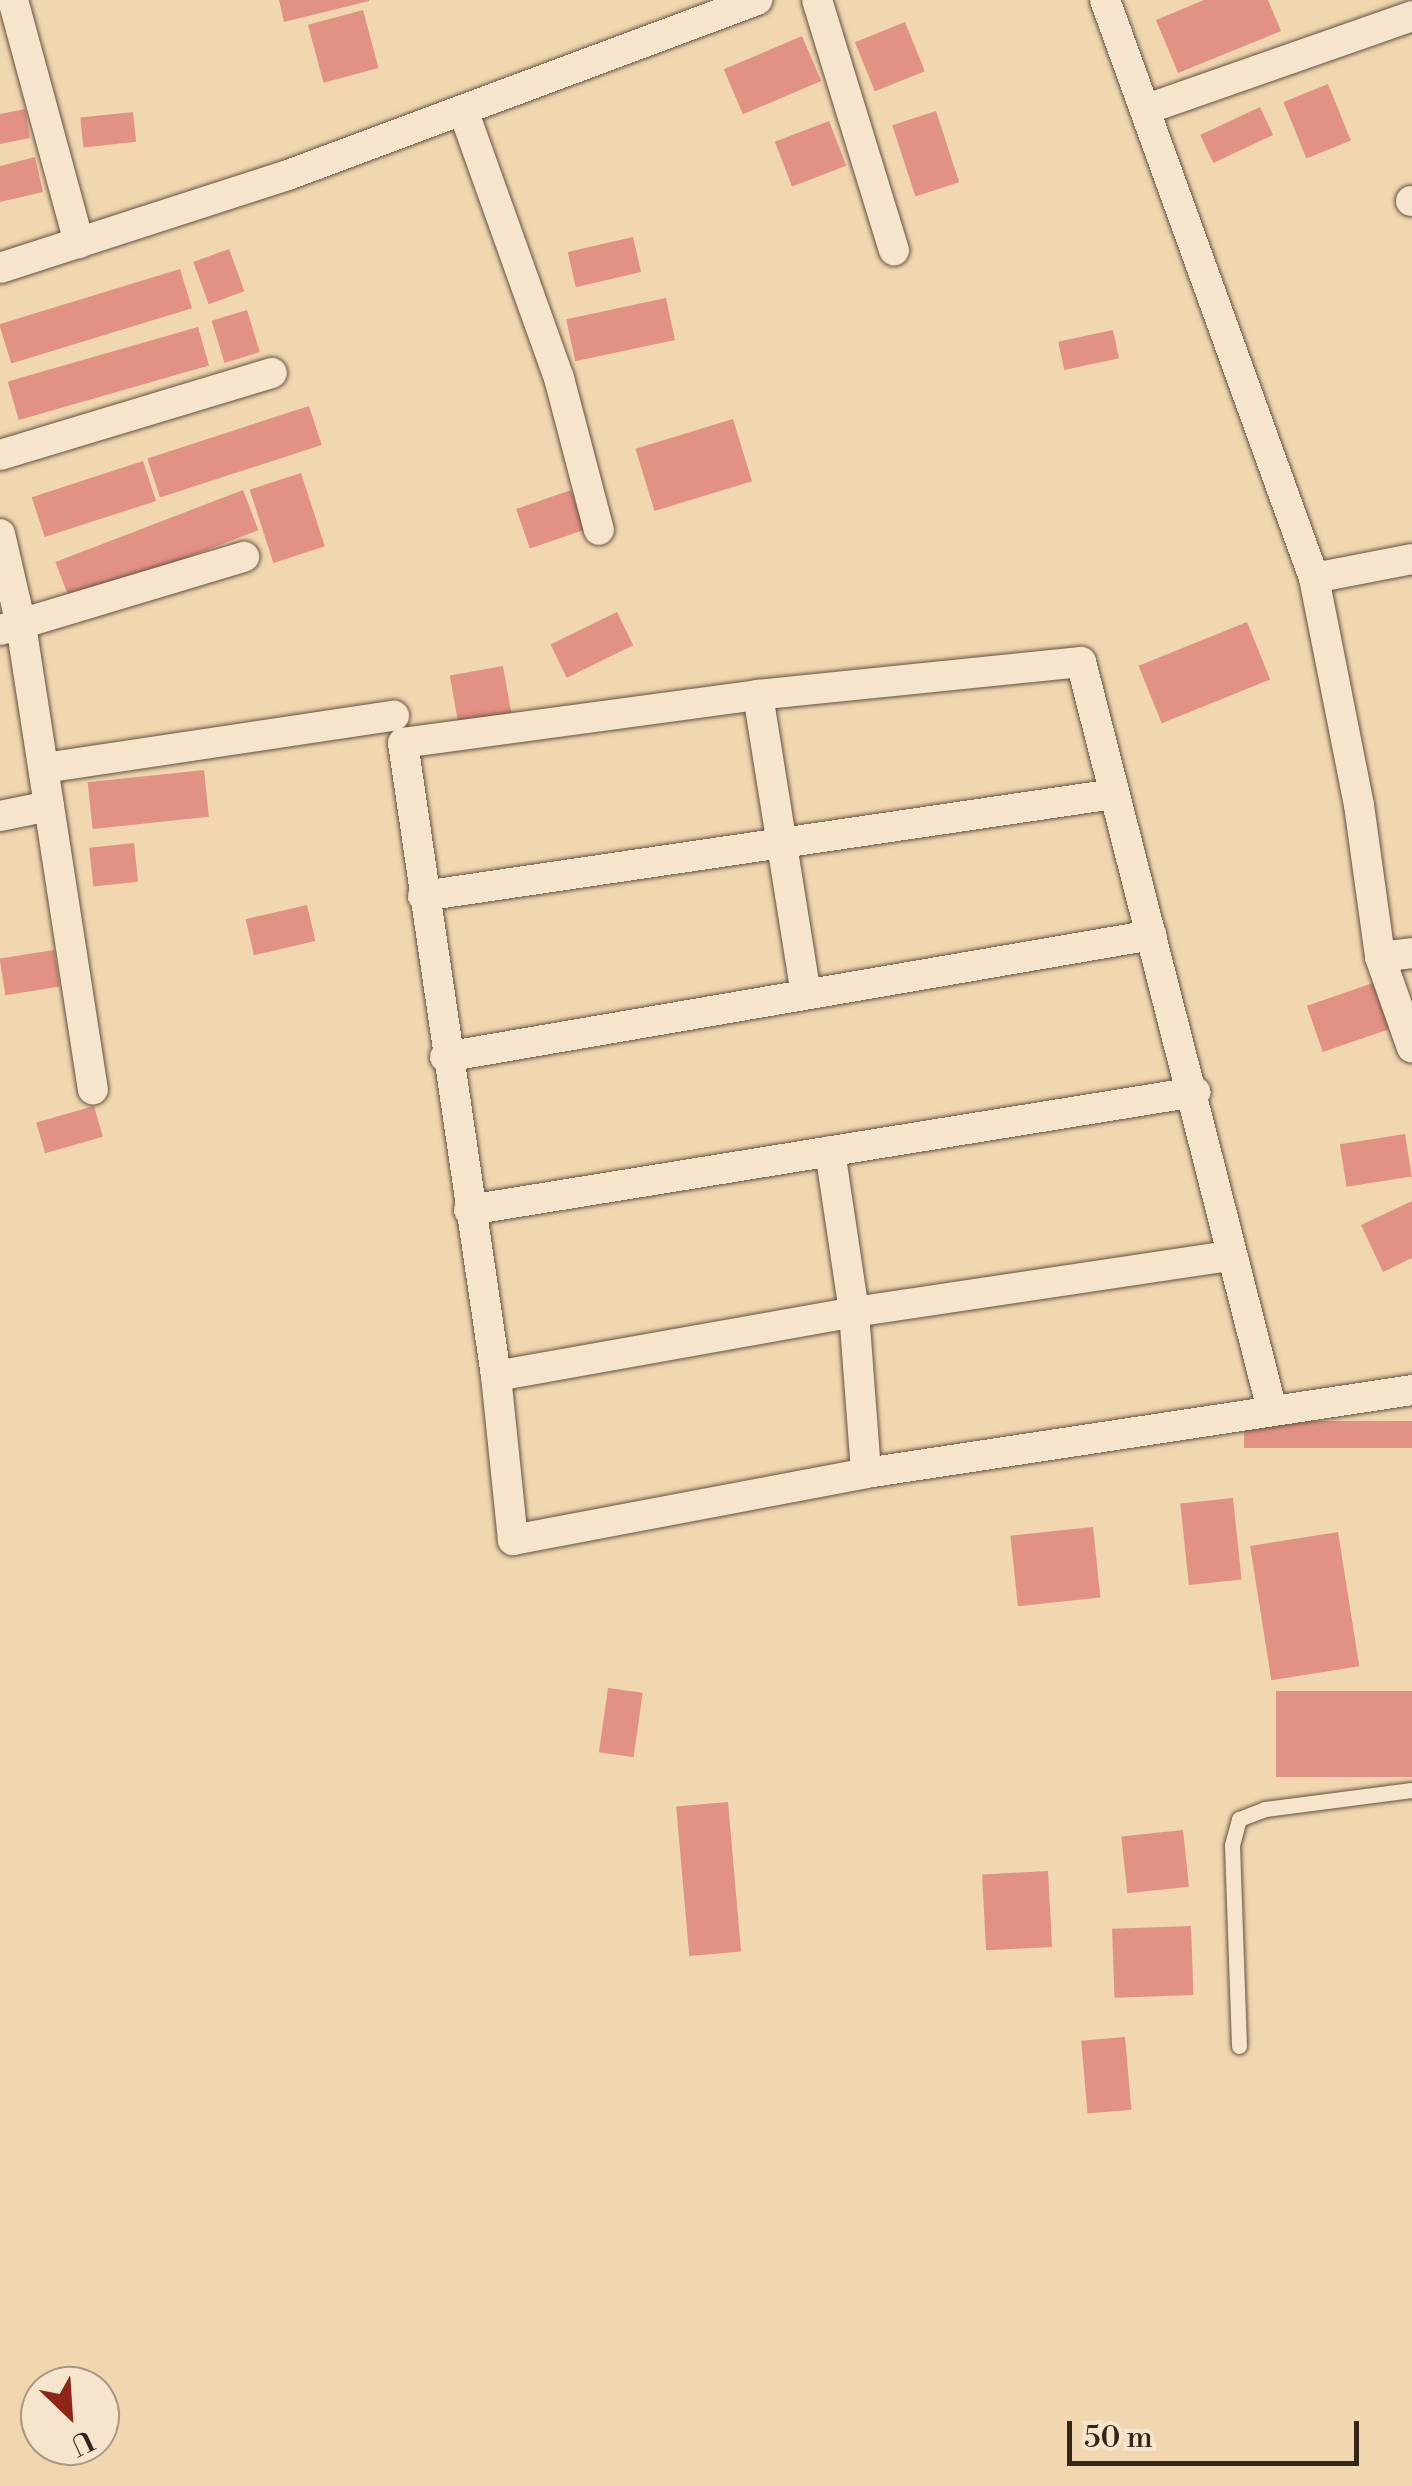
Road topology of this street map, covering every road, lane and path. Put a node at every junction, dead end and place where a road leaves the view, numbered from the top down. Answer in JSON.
{"nodes":[{"id":1,"x":13,"y":0,"type":"edge"},
{"id":2,"x":758,"y":0,"type":"edge"},
{"id":3,"x":817,"y":0,"type":"edge"},
{"id":4,"x":1106,"y":0,"type":"edge"},
{"id":5,"x":1412,"y":16,"type":"edge"},
{"id":6,"x":1147,"y":109,"type":"junction"},
{"id":7,"x":462,"y":110,"type":"junction"},
{"id":8,"x":78,"y":242,"type":"junction"},
{"id":9,"x":894,"y":250,"type":"dead end"},
{"id":10,"x":0,"y":268,"type":"edge"},
{"id":11,"x":272,"y":373,"type":"dead end"},
{"id":12,"x":0,"y":455,"type":"edge"},
{"id":13,"x":599,"y":530,"type":"dead end"},
{"id":14,"x":0,"y":534,"type":"edge"},
{"id":15,"x":244,"y":557,"type":"dead end"},
{"id":16,"x":1412,"y":559,"type":"edge"},
{"id":17,"x":1314,"y":578,"type":"junction"},
{"id":18,"x":10,"y":628,"type":"edge"},
{"id":19,"x":758,"y":695,"type":"junction"},
{"id":20,"x":394,"y":716,"type":"dead end"},
{"id":21,"x":44,"y":768,"type":"junction"},
{"id":22,"x":1114,"y":794,"type":"junction"},
{"id":23,"x":48,"y":806,"type":"junction"},
{"id":24,"x":0,"y":816,"type":"edge"},
{"id":25,"x":781,"y":842,"type":"junction"},
{"id":26,"x":422,"y":896,"type":"junction"},
{"id":27,"x":1152,"y":935,"type":"junction"},
{"id":28,"x":1412,"y":953,"type":"edge"},
{"id":29,"x":1380,"y":958,"type":"junction"},
{"id":30,"x":806,"y":994,"type":"junction"},
{"id":31,"x":1412,"y":1048,"type":"edge"},
{"id":32,"x":445,"y":1057,"type":"junction"},
{"id":33,"x":93,"y":1089,"type":"dead end"},
{"id":34,"x":1196,"y":1092,"type":"junction"},
{"id":35,"x":830,"y":1150,"type":"junction"},
{"id":36,"x":469,"y":1210,"type":"junction"},
{"id":37,"x":1230,"y":1256,"type":"junction"},
{"id":38,"x":854,"y":1312,"type":"junction"},
{"id":39,"x":496,"y":1376,"type":"junction"},
{"id":40,"x":1412,"y":1390,"type":"edge"},
{"id":41,"x":1272,"y":1410,"type":"junction"},
{"id":42,"x":866,"y":1473,"type":"junction"},
{"id":43,"x":1412,"y":1790,"type":"edge"},
{"id":44,"x":1239,"y":2046,"type":"dead end"}],
"edges":[{"from":1,"to":8,"type":"street"},
{"from":2,"to":7,"type":"street"},
{"from":3,"to":9,"type":"street"},
{"from":4,"to":6,"type":"street"},
{"from":5,"to":6,"type":"street"},
{"from":6,"to":17,"type":"street"},
{"from":7,"to":8,"type":"street"},
{"from":7,"to":13,"type":"street"},
{"from":8,"to":10,"type":"street"},
{"from":11,"to":12,"type":"street"},
{"from":14,"to":18,"type":"street"},
{"from":15,"to":18,"type":"street"},
{"from":16,"to":17,"type":"street"},
{"from":17,"to":29,"type":"street"},
{"from":18,"to":21,"type":"street"},
{"from":19,"to":22,"type":"street"},
{"from":19,"to":25,"type":"street"},
{"from":19,"to":26,"type":"street"},
{"from":20,"to":21,"type":"street"},
{"from":21,"to":23,"type":"street"},
{"from":22,"to":25,"type":"street"},
{"from":22,"to":27,"type":"street"},
{"from":23,"to":24,"type":"street"},
{"from":23,"to":33,"type":"street"},
{"from":25,"to":26,"type":"street"},
{"from":25,"to":30,"type":"street"},
{"from":26,"to":32,"type":"street"},
{"from":27,"to":30,"type":"street"},
{"from":27,"to":34,"type":"street"},
{"from":28,"to":29,"type":"street"},
{"from":29,"to":31,"type":"street"},
{"from":30,"to":32,"type":"street"},
{"from":32,"to":36,"type":"street"},
{"from":34,"to":35,"type":"street"},
{"from":34,"to":37,"type":"street"},
{"from":35,"to":36,"type":"street"},
{"from":35,"to":38,"type":"street"},
{"from":36,"to":39,"type":"street"},
{"from":37,"to":38,"type":"street"},
{"from":37,"to":41,"type":"street"},
{"from":38,"to":39,"type":"street"},
{"from":38,"to":42,"type":"street"},
{"from":39,"to":42,"type":"street"},
{"from":40,"to":41,"type":"street"},
{"from":41,"to":42,"type":"street"},
{"from":43,"to":44,"type":"lane"}]}
